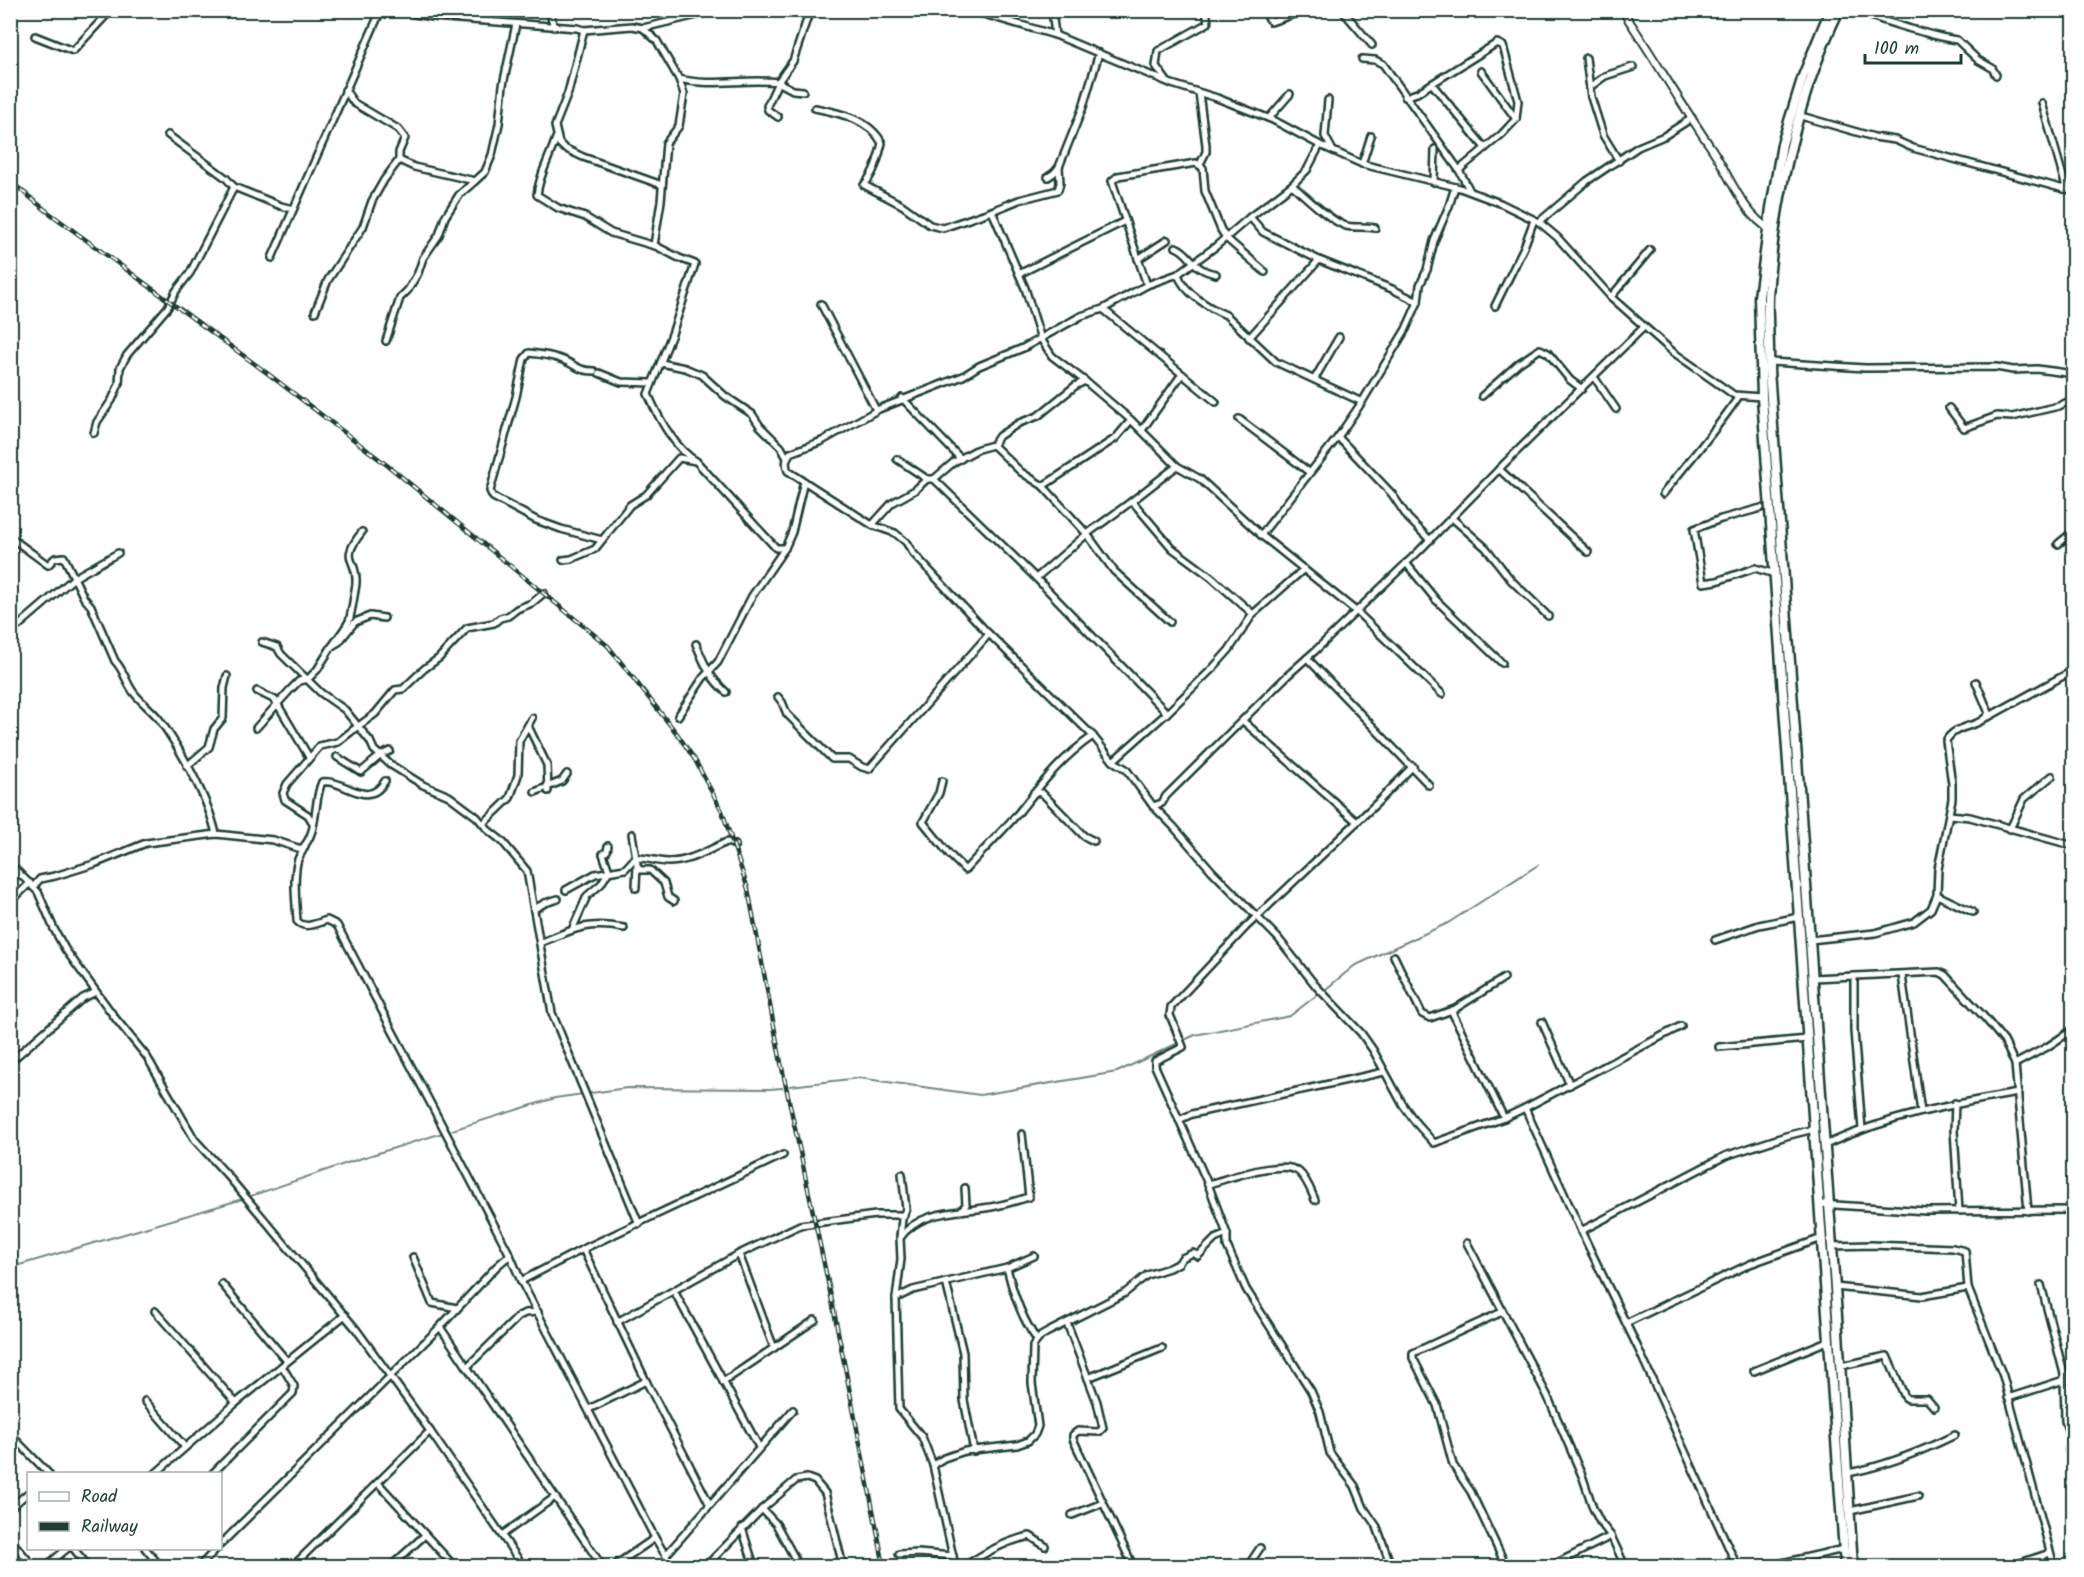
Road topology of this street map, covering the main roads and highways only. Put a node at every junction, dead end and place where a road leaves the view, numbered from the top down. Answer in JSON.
{"nodes":[{"id":1,"x":1830,"y":10,"type":"edge"},
{"id":2,"x":1839,"y":10,"type":"edge"},
{"id":3,"x":1771,"y":230,"type":"junction"},
{"id":4,"x":1824,"y":1204,"type":"junction"},
{"id":5,"x":1845,"y":1566,"type":"edge"},
{"id":6,"x":1853,"y":1566,"type":"edge"}],
"edges":[{"from":1,"to":3,"type":"main road"},
{"from":2,"to":3,"type":"main road"},
{"from":3,"to":4,"type":"main road"},
{"from":3,"to":4,"type":"main road"},
{"from":4,"to":5,"type":"main road"},
{"from":4,"to":6,"type":"main road"}]}
